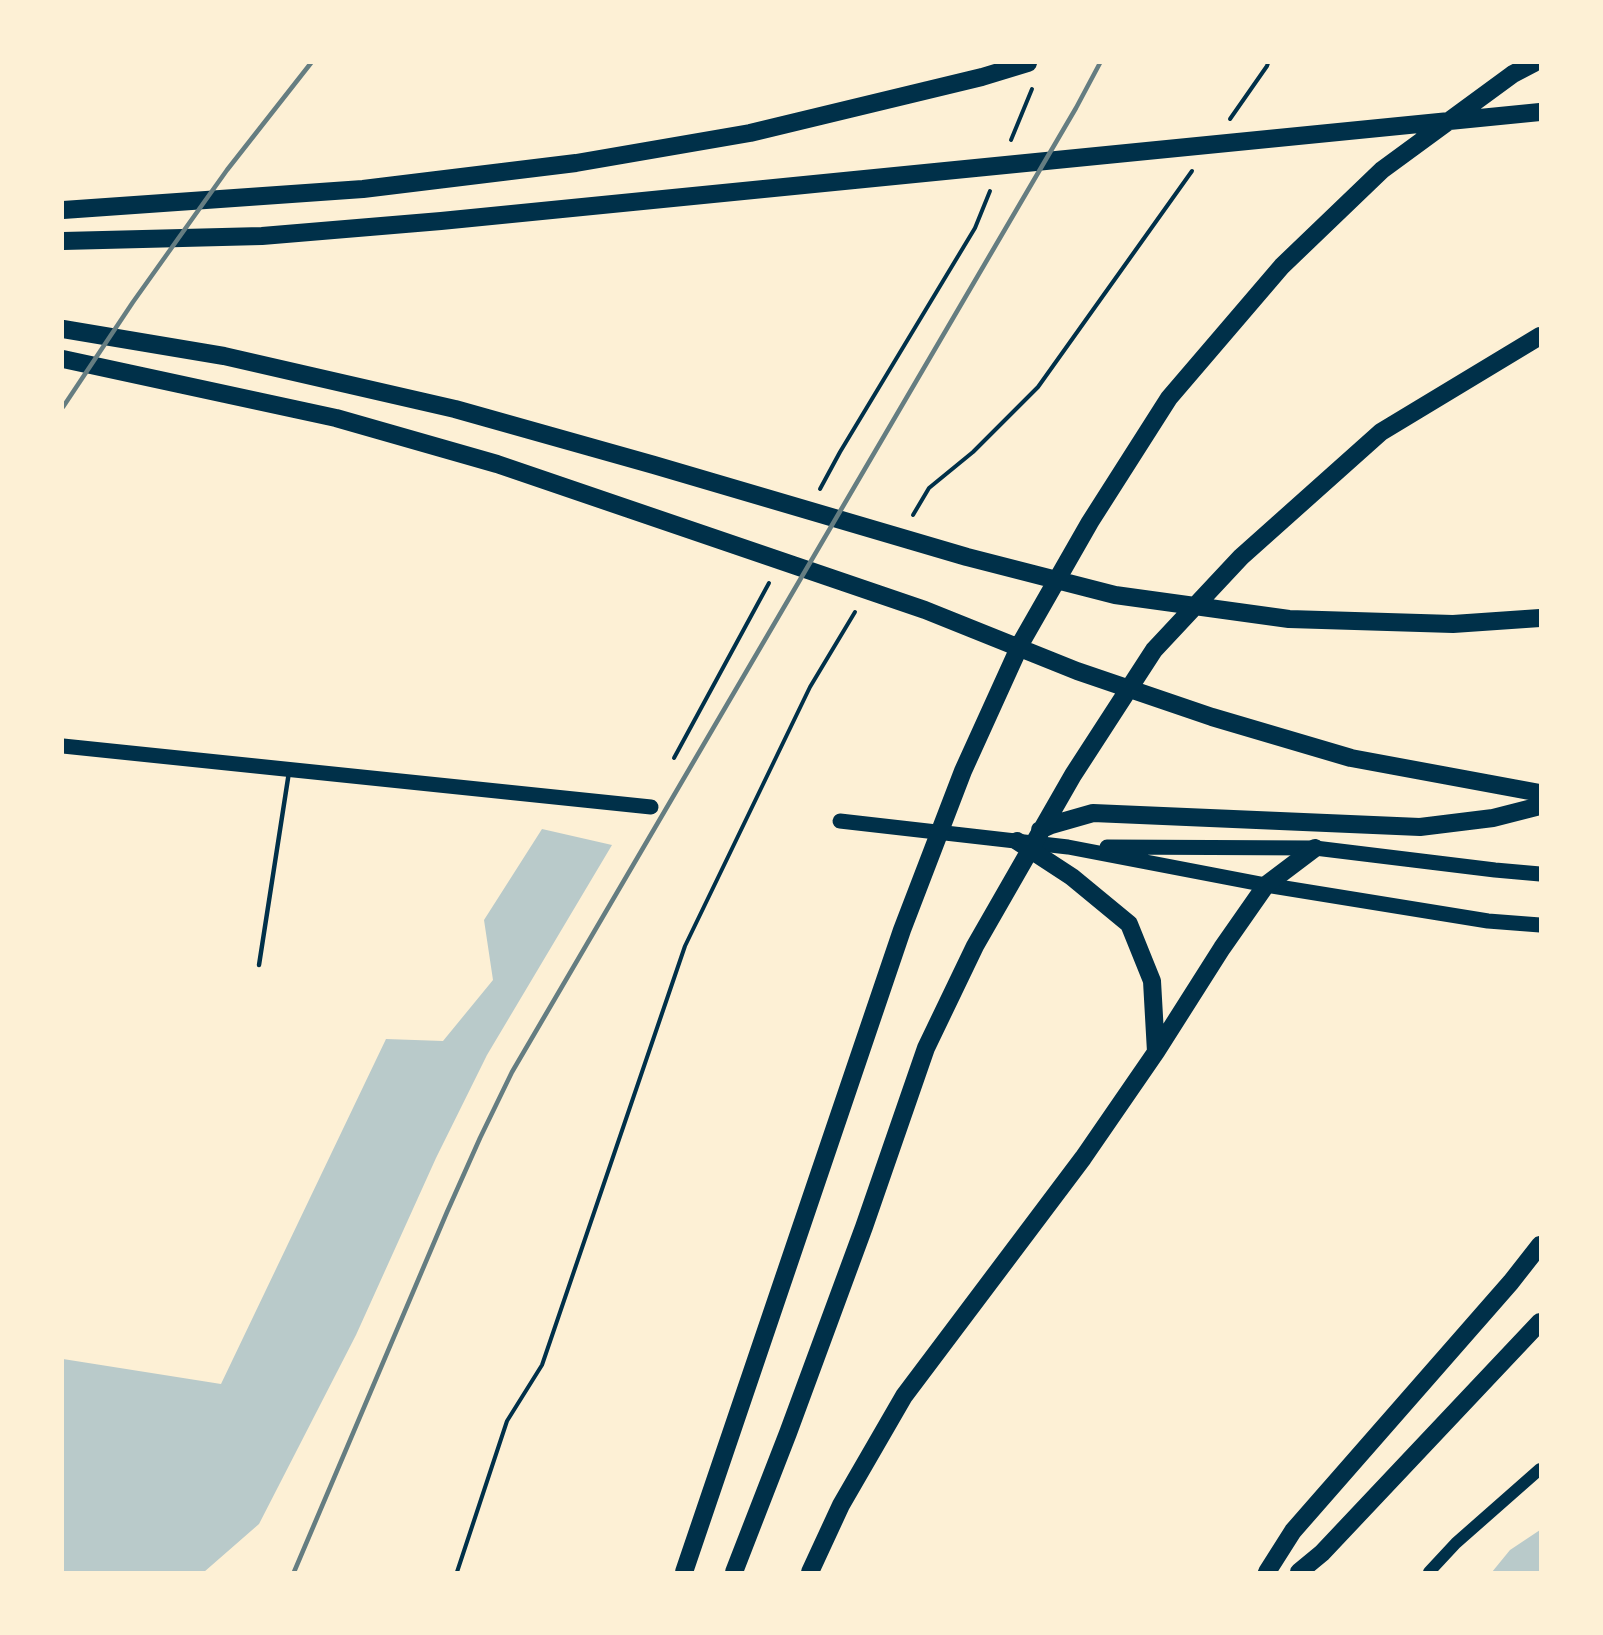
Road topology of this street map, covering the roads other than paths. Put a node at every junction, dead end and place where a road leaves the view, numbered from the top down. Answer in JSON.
{"nodes":[{"id":1,"x":1028,"y":63,"type":"edge"},
{"id":2,"x":1534,"y":63,"type":"edge"},
{"id":3,"x":1540,"y":112,"type":"edge"},
{"id":4,"x":63,"y":210,"type":"edge"},
{"id":5,"x":63,"y":241,"type":"edge"},
{"id":6,"x":63,"y":329,"type":"edge"},
{"id":7,"x":1540,"y":336,"type":"edge"},
{"id":8,"x":63,"y":359,"type":"edge"},
{"id":9,"x":1540,"y":618,"type":"edge"},
{"id":10,"x":63,"y":746,"type":"edge"},
{"id":11,"x":290,"y":770,"type":"junction"},
{"id":12,"x":1540,"y":793,"type":"edge"},
{"id":13,"x":1540,"y":806,"type":"edge"},
{"id":14,"x":651,"y":807,"type":"dead end"},
{"id":15,"x":840,"y":821,"type":"dead end"},
{"id":16,"x":1017,"y":841,"type":"junction"},
{"id":17,"x":1068,"y":847,"type":"junction"},
{"id":18,"x":1315,"y":848,"type":"junction"},
{"id":19,"x":1540,"y":874,"type":"edge"},
{"id":20,"x":1266,"y":885,"type":"junction"},
{"id":21,"x":1540,"y":925,"type":"edge"},
{"id":22,"x":259,"y":965,"type":"dead end"},
{"id":23,"x":1156,"y":1052,"type":"junction"},
{"id":24,"x":1540,"y":1245,"type":"edge"},
{"id":25,"x":1540,"y":1322,"type":"edge"},
{"id":26,"x":1540,"y":1469,"type":"edge"},
{"id":27,"x":684,"y":1572,"type":"edge"},
{"id":28,"x":734,"y":1572,"type":"edge"},
{"id":29,"x":810,"y":1572,"type":"edge"},
{"id":30,"x":1267,"y":1572,"type":"edge"},
{"id":31,"x":1299,"y":1572,"type":"edge"},
{"id":32,"x":1429,"y":1572,"type":"edge"}],
"edges":[{"from":1,"to":4,"type":"highway"},
{"from":2,"to":27,"type":"highway"},
{"from":3,"to":5,"type":"highway"},
{"from":6,"to":9,"type":"highway"},
{"from":7,"to":28,"type":"highway"},
{"from":8,"to":12,"type":"highway"},
{"from":10,"to":11,"type":"main road"},
{"from":11,"to":14,"type":"main road"},
{"from":11,"to":22,"type":"lane"},
{"from":13,"to":16,"type":"highway"},
{"from":15,"to":16,"type":"main road"},
{"from":16,"to":17,"type":"main road"},
{"from":16,"to":23,"type":"highway"},
{"from":17,"to":18,"type":"main road"},
{"from":17,"to":20,"type":"main road"},
{"from":18,"to":19,"type":"main road"},
{"from":18,"to":20,"type":"highway"},
{"from":20,"to":21,"type":"main road"},
{"from":20,"to":23,"type":"highway"},
{"from":23,"to":29,"type":"highway"},
{"from":24,"to":30,"type":"highway"},
{"from":25,"to":31,"type":"highway"},
{"from":26,"to":32,"type":"main road"}]}
